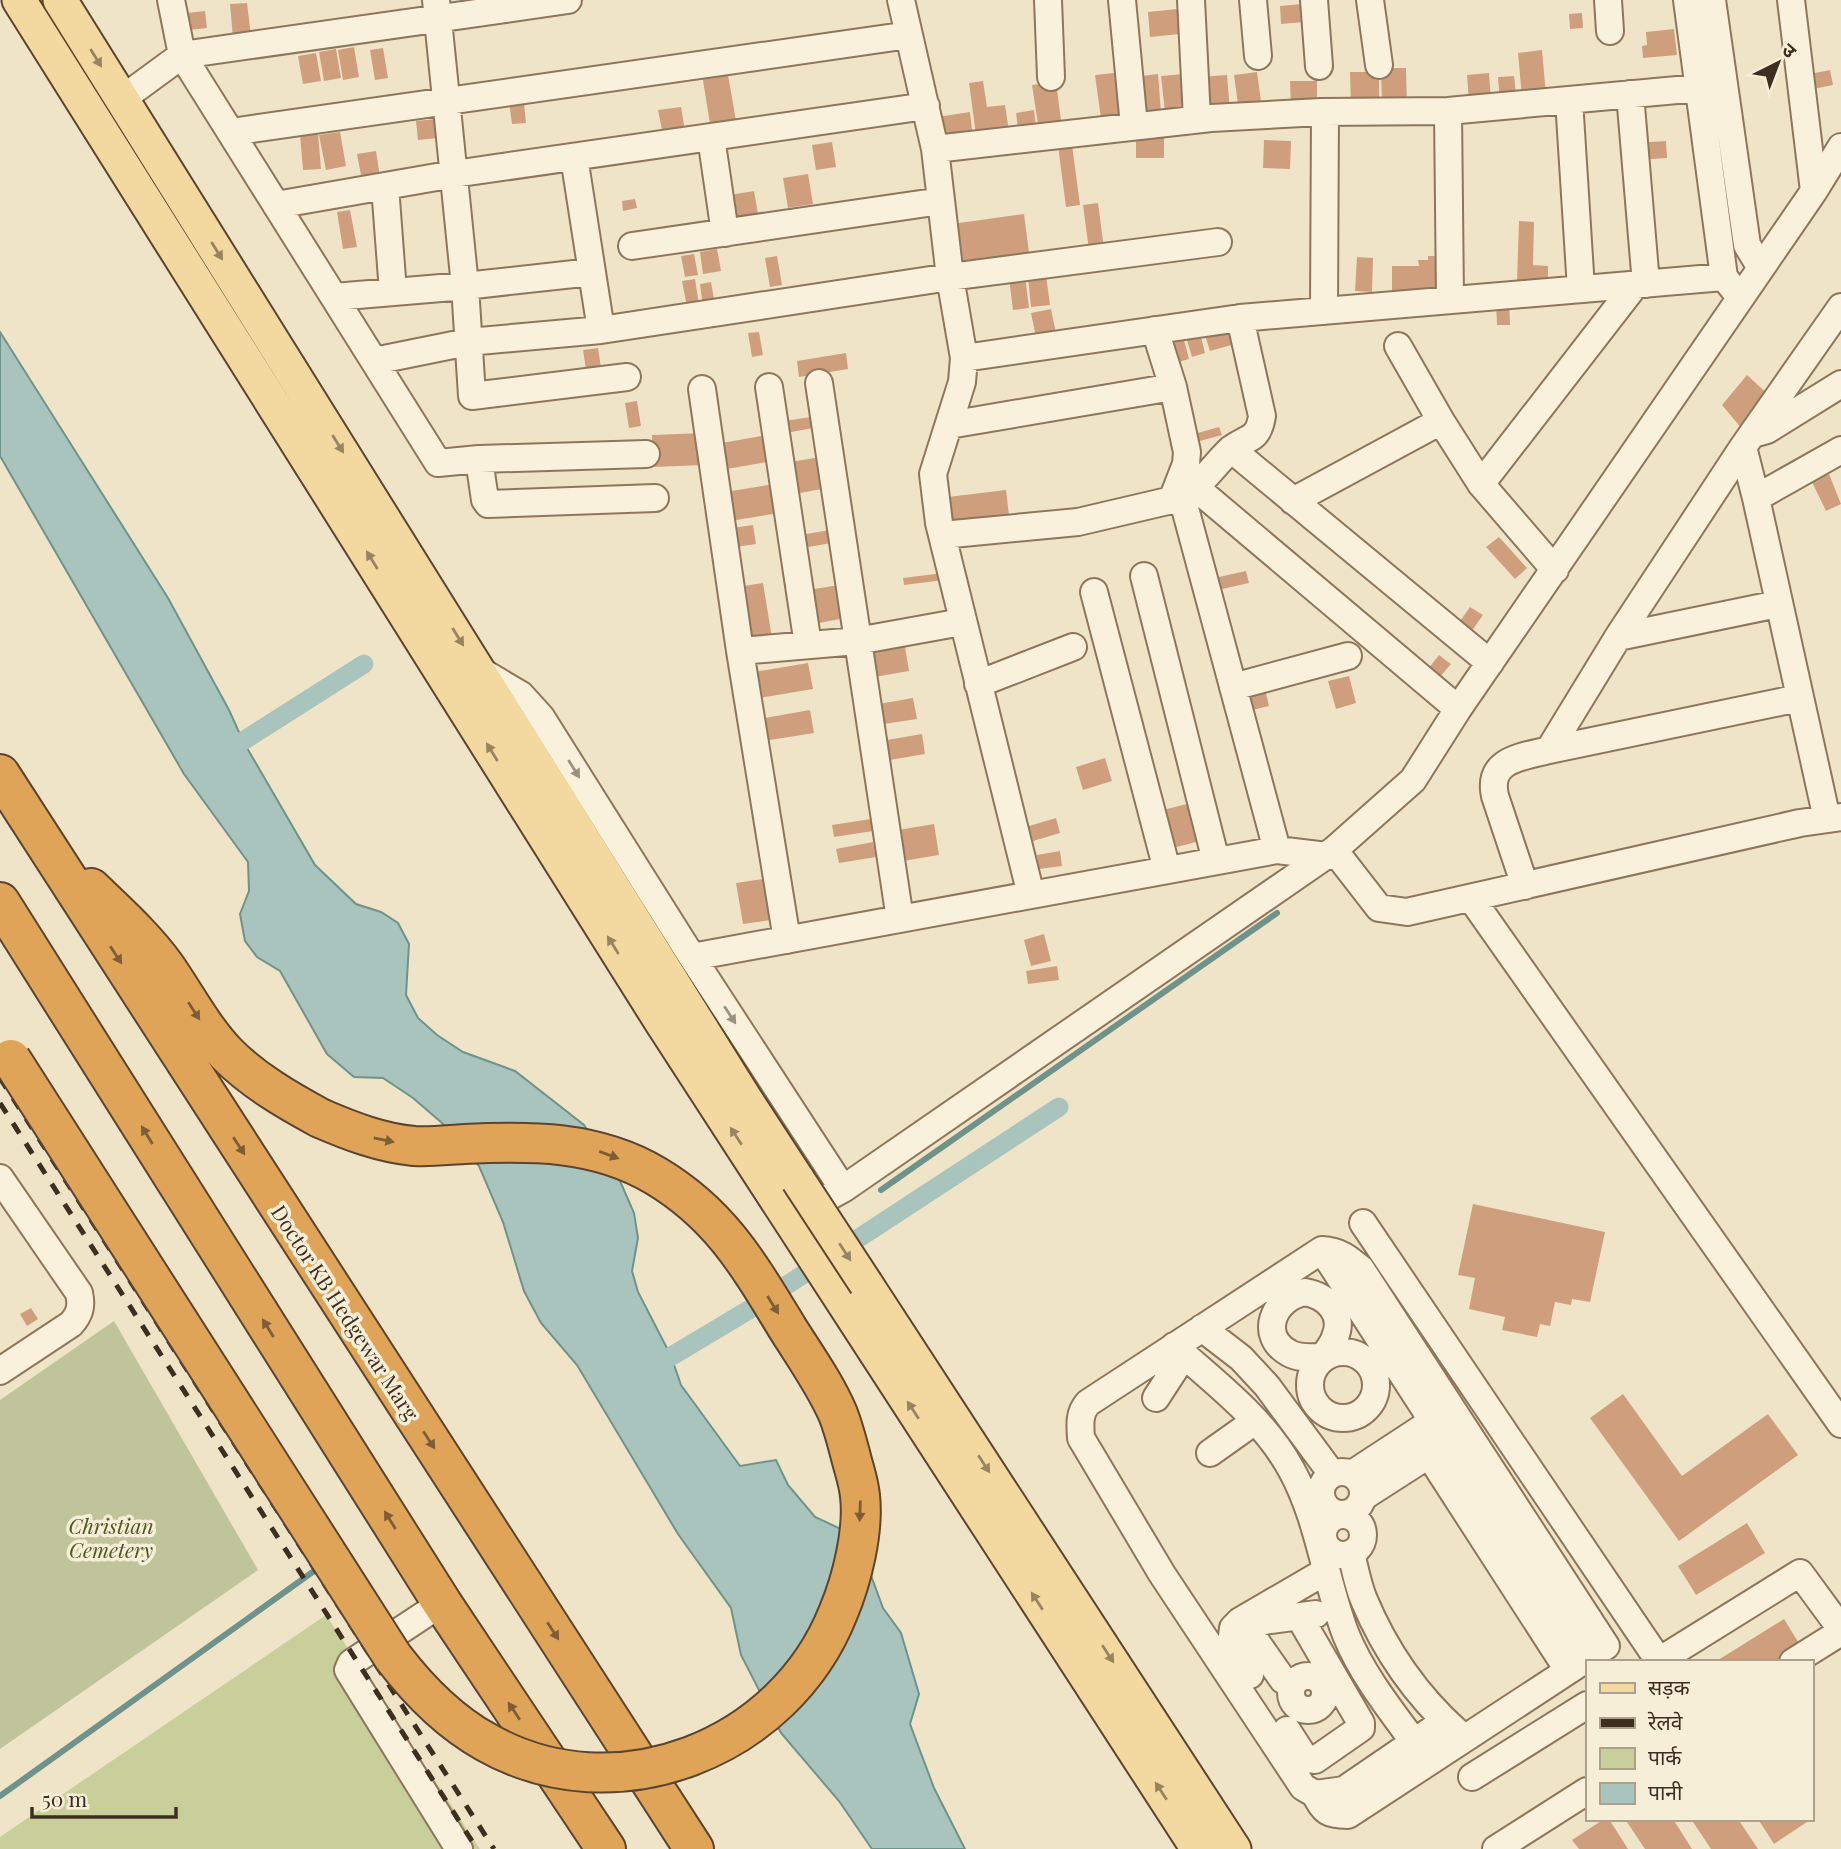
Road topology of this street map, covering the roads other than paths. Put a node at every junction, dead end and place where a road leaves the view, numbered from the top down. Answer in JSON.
{"nodes":[{"id":1,"x":19,"y":0,"type":"edge"},
{"id":2,"x":60,"y":0,"type":"edge"},
{"id":3,"x":172,"y":0,"type":"edge"},
{"id":4,"x":568,"y":0,"type":"edge"},
{"id":5,"x":901,"y":0,"type":"edge"},
{"id":6,"x":1048,"y":0,"type":"edge"},
{"id":7,"x":1122,"y":0,"type":"edge"},
{"id":8,"x":1191,"y":0,"type":"edge"},
{"id":9,"x":1253,"y":0,"type":"edge"},
{"id":10,"x":1314,"y":0,"type":"edge"},
{"id":11,"x":1370,"y":0,"type":"edge"},
{"id":12,"x":1608,"y":0,"type":"edge"},
{"id":13,"x":1791,"y":0,"type":"edge"},
{"id":14,"x":1704,"y":2,"type":"edge"},
{"id":15,"x":437,"y":9,"type":"edge"},
{"id":16,"x":1610,"y":32,"type":"dead end"},
{"id":17,"x":909,"y":35,"type":"junction"},
{"id":18,"x":1258,"y":56,"type":"dead end"},
{"id":19,"x":176,"y":59,"type":"junction"},
{"id":20,"x":1319,"y":65,"type":"dead end"},
{"id":21,"x":1379,"y":65,"type":"dead end"},
{"id":22,"x":1051,"y":76,"type":"dead end"},
{"id":23,"x":1699,"y":88,"type":"junction"},
{"id":24,"x":1630,"y":94,"type":"junction"},
{"id":25,"x":122,"y":99,"type":"junction"},
{"id":26,"x":1569,"y":100,"type":"junction"},
{"id":27,"x":447,"y":101,"type":"junction"},
{"id":28,"x":926,"y":106,"type":"junction"},
{"id":29,"x":1448,"y":111,"type":"junction"},
{"id":30,"x":1325,"y":112,"type":"junction"},
{"id":31,"x":1197,"y":119,"type":"junction"},
{"id":32,"x":1134,"y":126,"type":"junction"},
{"id":33,"x":231,"y":132,"type":"junction"},
{"id":34,"x":711,"y":137,"type":"junction"},
{"id":35,"x":1841,"y":147,"type":"edge"},
{"id":36,"x":935,"y":149,"type":"junction"},
{"id":37,"x":574,"y":157,"type":"junction"},
{"id":38,"x":454,"y":174,"type":"junction"},
{"id":39,"x":385,"y":186,"type":"junction"},
{"id":40,"x":1814,"y":191,"type":"junction"},
{"id":41,"x":941,"y":201,"type":"junction"},
{"id":42,"x":276,"y":205,"type":"junction"},
{"id":43,"x":725,"y":233,"type":"junction"},
{"id":44,"x":1218,"y":242,"type":"dead end"},
{"id":45,"x":632,"y":246,"type":"dead end"},
{"id":46,"x":1761,"y":268,"type":"junction"},
{"id":47,"x":592,"y":272,"type":"junction"},
{"id":48,"x":950,"y":277,"type":"junction"},
{"id":49,"x":1724,"y":277,"type":"junction"},
{"id":50,"x":1640,"y":285,"type":"junction"},
{"id":51,"x":465,"y":286,"type":"junction"},
{"id":52,"x":1581,"y":289,"type":"junction"},
{"id":53,"x":393,"y":292,"type":"junction"},
{"id":54,"x":334,"y":297,"type":"junction"},
{"id":55,"x":1740,"y":298,"type":"junction"},
{"id":56,"x":1450,"y":299,"type":"junction"},
{"id":57,"x":1841,"y":307,"type":"edge"},
{"id":58,"x":1324,"y":311,"type":"junction"},
{"id":59,"x":1240,"y":318,"type":"junction"},
{"id":60,"x":601,"y":330,"type":"junction"},
{"id":61,"x":1155,"y":330,"type":"junction"},
{"id":62,"x":468,"y":342,"type":"junction"},
{"id":63,"x":1398,"y":346,"type":"dead end"},
{"id":64,"x":964,"y":358,"type":"junction"},
{"id":65,"x":374,"y":361,"type":"junction"},
{"id":66,"x":627,"y":377,"type":"dead end"},
{"id":67,"x":819,"y":383,"type":"dead end"},
{"id":68,"x":1841,"y":384,"type":"edge"},
{"id":69,"x":769,"y":387,"type":"dead end"},
{"id":70,"x":1173,"y":387,"type":"junction"},
{"id":71,"x":702,"y":389,"type":"dead end"},
{"id":72,"x":1441,"y":421,"type":"junction"},
{"id":73,"x":949,"y":425,"type":"junction"},
{"id":74,"x":1748,"y":440,"type":"junction"},
{"id":75,"x":1231,"y":449,"type":"junction"},
{"id":76,"x":1841,"y":450,"type":"edge"},
{"id":77,"x":646,"y":454,"type":"dead end"},
{"id":78,"x":479,"y":459,"type":"junction"},
{"id":79,"x":1481,"y":484,"type":"junction"},
{"id":80,"x":1183,"y":495,"type":"junction"},
{"id":81,"x":654,"y":498,"type":"dead end"},
{"id":82,"x":1756,"y":498,"type":"junction"},
{"id":83,"x":1293,"y":501,"type":"junction"},
{"id":84,"x":942,"y":535,"type":"junction"},
{"id":85,"x":1555,"y":570,"type":"junction"},
{"id":86,"x":1144,"y":576,"type":"dead end"},
{"id":87,"x":1094,"y":592,"type":"dead end"},
{"id":88,"x":1778,"y":604,"type":"junction"},
{"id":89,"x":962,"y":622,"type":"junction"},
{"id":90,"x":1618,"y":637,"type":"junction"},
{"id":91,"x":857,"y":641,"type":"junction"},
{"id":92,"x":807,"y":645,"type":"junction"},
{"id":93,"x":1073,"y":647,"type":"dead end"},
{"id":94,"x":740,"y":651,"type":"junction"},
{"id":95,"x":1348,"y":656,"type":"dead end"},
{"id":96,"x":1490,"y":663,"type":"junction"},
{"id":97,"x":477,"y":668,"type":"junction"},
{"id":98,"x":978,"y":684,"type":"junction"},
{"id":99,"x":1233,"y":687,"type":"junction"},
{"id":100,"x":1799,"y":698,"type":"junction"},
{"id":101,"x":1458,"y":709,"type":"junction"},
{"id":102,"x":1549,"y":750,"type":"junction"},
{"id":103,"x":0,"y":774,"type":"edge"},
{"id":104,"x":1834,"y":818,"type":"edge"},
{"id":105,"x":36,"y":832,"type":"junction"},
{"id":106,"x":1277,"y":850,"type":"junction"},
{"id":107,"x":1341,"y":851,"type":"junction"},
{"id":108,"x":1216,"y":861,"type":"junction"},
{"id":109,"x":1167,"y":870,"type":"junction"},
{"id":110,"x":1525,"y":886,"type":"junction"},
{"id":111,"x":1031,"y":895,"type":"junction"},
{"id":112,"x":1471,"y":898,"type":"junction"},
{"id":113,"x":0,"y":902,"type":"edge"},
{"id":114,"x":900,"y":919,"type":"junction"},
{"id":115,"x":787,"y":940,"type":"junction"},
{"id":116,"x":692,"y":957,"type":"junction"},
{"id":117,"x":6,"y":1050,"type":"edge"},
{"id":118,"x":761,"y":1174,"type":"junction"},
{"id":119,"x":0,"y":1178,"type":"edge"},
{"id":120,"x":843,"y":1189,"type":"junction"},
{"id":121,"x":1363,"y":1223,"type":"dead end"},
{"id":122,"x":1428,"y":1320,"type":"junction"},
{"id":123,"x":1212,"y":1336,"type":"junction"},
{"id":124,"x":1275,"y":1338,"type":"junction"},
{"id":125,"x":1395,"y":1342,"type":"junction"},
{"id":126,"x":1179,"y":1351,"type":"junction"},
{"id":127,"x":0,"y":1371,"type":"edge"},
{"id":128,"x":1156,"y":1398,"type":"dead end"},
{"id":129,"x":1255,"y":1421,"type":"junction"},
{"id":130,"x":1841,"y":1424,"type":"edge"},
{"id":131,"x":1440,"y":1432,"type":"junction"},
{"id":132,"x":1210,"y":1453,"type":"dead end"},
{"id":133,"x":1335,"y":1490,"type":"junction"},
{"id":134,"x":1343,"y":1515,"type":"junction"},
{"id":135,"x":1321,"y":1542,"type":"junction"},
{"id":136,"x":1351,"y":1553,"type":"junction"},
{"id":137,"x":1326,"y":1571,"type":"junction"},
{"id":138,"x":442,"y":1603,"type":"junction"},
{"id":139,"x":1338,"y":1609,"type":"junction"},
{"id":140,"x":1300,"y":1618,"type":"junction"},
{"id":141,"x":1841,"y":1631,"type":"edge"},
{"id":142,"x":1316,"y":1646,"type":"junction"},
{"id":143,"x":1657,"y":1660,"type":"edge"},
{"id":144,"x":1660,"y":1660,"type":"edge"},
{"id":145,"x":1796,"y":1660,"type":"edge"},
{"id":146,"x":1586,"y":1706,"type":"edge"},
{"id":147,"x":1445,"y":1721,"type":"junction"},
{"id":148,"x":1464,"y":1738,"type":"junction"},
{"id":149,"x":1414,"y":1742,"type":"junction"},
{"id":150,"x":1472,"y":1777,"type":"dead end"},
{"id":151,"x":1586,"y":1792,"type":"edge"},
{"id":152,"x":1315,"y":1794,"type":"junction"},
{"id":153,"x":459,"y":1849,"type":"edge"},
{"id":154,"x":606,"y":1849,"type":"edge"},
{"id":155,"x":694,"y":1849,"type":"edge"},
{"id":156,"x":1198,"y":1849,"type":"edge"},
{"id":157,"x":1234,"y":1849,"type":"edge"},
{"id":158,"x":1496,"y":1849,"type":"edge"}],
"edges":[{"from":118,"to":1,"type":"main road","one_way":true},
{"from":2,"to":25,"type":"main road","one_way":true},
{"from":3,"to":19,"type":"street"},
{"from":4,"to":15,"type":"street"},
{"from":5,"to":17,"type":"street"},
{"from":6,"to":22,"type":"street"},
{"from":7,"to":32,"type":"street"},
{"from":8,"to":31,"type":"street"},
{"from":9,"to":18,"type":"street"},
{"from":10,"to":20,"type":"street"},
{"from":11,"to":21,"type":"street"},
{"from":12,"to":16,"type":"street"},
{"from":13,"to":40,"type":"street"},
{"from":14,"to":23,"type":"street"},
{"from":14,"to":46,"type":"street"},
{"from":15,"to":19,"type":"street"},
{"from":15,"to":27,"type":"street"},
{"from":17,"to":27,"type":"street"},
{"from":17,"to":28,"type":"street"},
{"from":19,"to":25,"type":"street"},
{"from":19,"to":33,"type":"street"},
{"from":23,"to":24,"type":"street"},
{"from":23,"to":49,"type":"street"},
{"from":24,"to":26,"type":"street"},
{"from":24,"to":50,"type":"street"},
{"from":25,"to":97,"type":"main road","one_way":true},
{"from":26,"to":29,"type":"street"},
{"from":26,"to":52,"type":"street"},
{"from":27,"to":33,"type":"street"},
{"from":27,"to":38,"type":"street"},
{"from":28,"to":34,"type":"street"},
{"from":28,"to":36,"type":"street"},
{"from":29,"to":30,"type":"street"},
{"from":29,"to":56,"type":"street"},
{"from":30,"to":31,"type":"street"},
{"from":30,"to":58,"type":"street"},
{"from":31,"to":32,"type":"street"},
{"from":32,"to":36,"type":"street"},
{"from":33,"to":42,"type":"street"},
{"from":34,"to":37,"type":"street"},
{"from":34,"to":43,"type":"street"},
{"from":35,"to":40,"type":"street"},
{"from":36,"to":41,"type":"street"},
{"from":37,"to":38,"type":"street"},
{"from":37,"to":47,"type":"street"},
{"from":38,"to":39,"type":"street"},
{"from":38,"to":51,"type":"street"},
{"from":39,"to":42,"type":"street"},
{"from":39,"to":53,"type":"street"},
{"from":40,"to":46,"type":"street"},
{"from":41,"to":43,"type":"street"},
{"from":41,"to":48,"type":"street"},
{"from":42,"to":54,"type":"street"},
{"from":43,"to":45,"type":"street"},
{"from":44,"to":48,"type":"street"},
{"from":46,"to":55,"type":"street"},
{"from":47,"to":51,"type":"street"},
{"from":47,"to":60,"type":"street"},
{"from":48,"to":60,"type":"street"},
{"from":48,"to":64,"type":"street"},
{"from":49,"to":50,"type":"street"},
{"from":49,"to":55,"type":"street"},
{"from":50,"to":52,"type":"street"},
{"from":50,"to":79,"type":"street"},
{"from":51,"to":53,"type":"street"},
{"from":51,"to":62,"type":"street"},
{"from":52,"to":56,"type":"street"},
{"from":53,"to":54,"type":"street"},
{"from":54,"to":65,"type":"street"},
{"from":55,"to":85,"type":"street"},
{"from":56,"to":58,"type":"street"},
{"from":57,"to":74,"type":"street"},
{"from":58,"to":59,"type":"street"},
{"from":59,"to":61,"type":"street"},
{"from":59,"to":75,"type":"street"},
{"from":60,"to":62,"type":"street"},
{"from":61,"to":64,"type":"street"},
{"from":61,"to":70,"type":"street"},
{"from":62,"to":65,"type":"street"},
{"from":62,"to":66,"type":"street"},
{"from":63,"to":72,"type":"street"},
{"from":64,"to":73,"type":"street"},
{"from":65,"to":78,"type":"street"},
{"from":67,"to":91,"type":"street"},
{"from":68,"to":74,"type":"street"},
{"from":69,"to":92,"type":"street"},
{"from":70,"to":73,"type":"street"},
{"from":70,"to":80,"type":"street"},
{"from":71,"to":94,"type":"street"},
{"from":72,"to":79,"type":"street"},
{"from":72,"to":83,"type":"street"},
{"from":73,"to":84,"type":"street"},
{"from":74,"to":82,"type":"street"},
{"from":74,"to":90,"type":"street"},
{"from":75,"to":80,"type":"street"},
{"from":75,"to":83,"type":"street"},
{"from":76,"to":82,"type":"street"},
{"from":77,"to":78,"type":"street"},
{"from":78,"to":81,"type":"street"},
{"from":79,"to":85,"type":"street"},
{"from":80,"to":84,"type":"street"},
{"from":80,"to":99,"type":"street"},
{"from":80,"to":101,"type":"street"},
{"from":82,"to":88,"type":"street"},
{"from":83,"to":96,"type":"street"},
{"from":84,"to":89,"type":"street"},
{"from":85,"to":96,"type":"street"},
{"from":86,"to":108,"type":"street"},
{"from":87,"to":109,"type":"street"},
{"from":88,"to":90,"type":"street"},
{"from":88,"to":100,"type":"street"},
{"from":89,"to":91,"type":"street"},
{"from":89,"to":98,"type":"street"},
{"from":90,"to":102,"type":"street"},
{"from":91,"to":92,"type":"street"},
{"from":91,"to":114,"type":"street"},
{"from":92,"to":94,"type":"street"},
{"from":93,"to":98,"type":"street"},
{"from":94,"to":115,"type":"street"},
{"from":95,"to":99,"type":"street"},
{"from":96,"to":101,"type":"street"},
{"from":97,"to":116,"type":"street","one_way":true},
{"from":97,"to":157,"type":"main road","one_way":true,"bridge":true},
{"from":98,"to":111,"type":"street"},
{"from":99,"to":106,"type":"street"},
{"from":100,"to":102,"type":"street"},
{"from":100,"to":104,"type":"street"},
{"from":101,"to":107,"type":"street"},
{"from":102,"to":110,"type":"street"},
{"from":103,"to":105,"type":"highway","name":"Doctor KB Hedgewar Marg"},
{"from":104,"to":110,"type":"street"},
{"from":105,"to":117,"type":"highway","one_way":true,"bridge":true},
{"from":105,"to":155,"type":"highway","name":"Doctor KB Hedgewar Marg","one_way":true},
{"from":106,"to":107,"type":"street"},
{"from":106,"to":108,"type":"street"},
{"from":107,"to":112,"type":"street"},
{"from":107,"to":120,"type":"street"},
{"from":108,"to":109,"type":"street"},
{"from":109,"to":111,"type":"street"},
{"from":110,"to":112,"type":"street"},
{"from":111,"to":114,"type":"street"},
{"from":112,"to":130,"type":"street"},
{"from":138,"to":113,"type":"highway","one_way":true},
{"from":114,"to":115,"type":"street"},
{"from":115,"to":116,"type":"street"},
{"from":116,"to":120,"type":"street","one_way":true},
{"from":118,"to":120,"type":"street"},
{"from":156,"to":118,"type":"main road","one_way":true},
{"from":119,"to":127,"type":"street"},
{"from":121,"to":122,"type":"street"},
{"from":122,"to":125,"type":"street"},
{"from":122,"to":143,"type":"street"},
{"from":123,"to":124,"type":"street"},
{"from":123,"to":125,"type":"street"},
{"from":123,"to":126,"type":"street"},
{"from":123,"to":133,"type":"street"},
{"from":124,"to":124,"type":"street"},
{"from":125,"to":131,"type":"street"},
{"from":126,"to":128,"type":"street"},
{"from":126,"to":129,"type":"street"},
{"from":126,"to":152,"type":"street"},
{"from":129,"to":132,"type":"street"},
{"from":129,"to":133,"type":"street"},
{"from":131,"to":133,"type":"street"},
{"from":131,"to":148,"type":"street"},
{"from":133,"to":134,"type":"street"},
{"from":133,"to":135,"type":"street"},
{"from":134,"to":135,"type":"street"},
{"from":134,"to":136,"type":"street"},
{"from":135,"to":136,"type":"street"},
{"from":135,"to":137,"type":"street"},
{"from":136,"to":147,"type":"street"},
{"from":137,"to":139,"type":"street"},
{"from":137,"to":142,"type":"street"},
{"from":138,"to":153,"type":"street"},
{"from":154,"to":138,"type":"highway","one_way":true},
{"from":139,"to":140,"type":"street"},
{"from":139,"to":149,"type":"street"},
{"from":140,"to":142,"type":"street"},
{"from":140,"to":142,"type":"street"},
{"from":141,"to":144,"type":"street"},
{"from":141,"to":145,"type":"street"},
{"from":146,"to":150,"type":"street"},
{"from":147,"to":148,"type":"street"},
{"from":147,"to":149,"type":"street"},
{"from":148,"to":152,"type":"street"},
{"from":149,"to":152,"type":"street"},
{"from":151,"to":158,"type":"street"}]}
